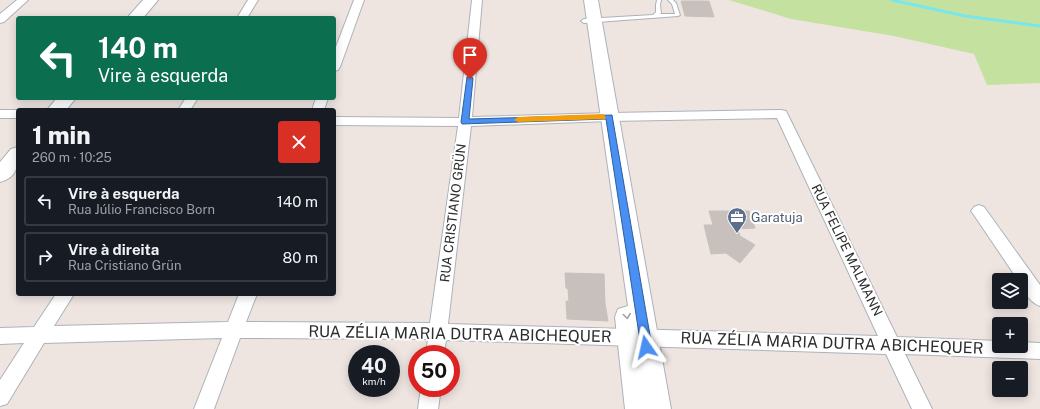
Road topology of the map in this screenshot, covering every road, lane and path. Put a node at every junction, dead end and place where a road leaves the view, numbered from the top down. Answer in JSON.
{"nodes":[{"id":1,"x":23,"y":0,"type":"edge"},
{"id":2,"x":151,"y":0,"type":"edge"},
{"id":3,"x":253,"y":0,"type":"edge"},
{"id":4,"x":359,"y":0,"type":"edge"},
{"id":5,"x":477,"y":0,"type":"edge"},
{"id":6,"x":582,"y":0,"type":"edge"},
{"id":7,"x":659,"y":0,"type":"edge"},
{"id":8,"x":670,"y":0,"type":"edge"},
{"id":9,"x":590,"y":14,"type":"edge"},
{"id":10,"x":137,"y":16,"type":"edge"},
{"id":11,"x":243,"y":16,"type":"edge"},
{"id":12,"x":654,"y":16,"type":"junction"},
{"id":13,"x":0,"y":20,"type":"edge"},
{"id":14,"x":336,"y":62,"type":"edge"},
{"id":15,"x":64,"y":100,"type":"edge"},
{"id":16,"x":58,"y":108,"type":"edge"},
{"id":17,"x":0,"y":114,"type":"edge"},
{"id":18,"x":16,"y":114,"type":"edge"},
{"id":19,"x":604,"y":117,"type":"junction"},
{"id":20,"x":336,"y":121,"type":"edge"},
{"id":21,"x":465,"y":122,"type":"junction"},
{"id":22,"x":16,"y":156,"type":"edge"},
{"id":23,"x":0,"y":175,"type":"edge"},
{"id":24,"x":979,"y":211,"type":"dead end"},
{"id":25,"x":64,"y":296,"type":"edge"},
{"id":26,"x":247,"y":296,"type":"edge"},
{"id":27,"x":1040,"y":299,"type":"edge"},
{"id":28,"x":234,"y":330,"type":"junction"},
{"id":29,"x":438,"y":332,"type":"junction"},
{"id":30,"x":39,"y":335,"type":"junction"},
{"id":31,"x":0,"y":336,"type":"edge"},
{"id":32,"x":637,"y":337,"type":"junction"},
{"id":33,"x":436,"y":345,"type":"edge"},
{"id":34,"x":893,"y":346,"type":"junction"},
{"id":35,"x":1040,"y":351,"type":"edge"},
{"id":36,"x":0,"y":397,"type":"edge"},
{"id":37,"x":430,"y":397,"type":"edge"},
{"id":38,"x":204,"y":409,"type":"edge"},
{"id":39,"x":428,"y":409,"type":"edge"},
{"id":40,"x":639,"y":409,"type":"edge"},
{"id":41,"x":657,"y":409,"type":"edge"},
{"id":42,"x":922,"y":409,"type":"edge"}],
"edges":[{"from":1,"to":13,"type":"street"},
{"from":2,"to":10,"type":"main road"},
{"from":3,"to":11,"type":"street"},
{"from":4,"to":14,"type":"street"},
{"from":5,"to":21,"type":"street","name":"RUA CRISTIANO GRÜN"},
{"from":6,"to":9,"type":"main road"},
{"from":7,"to":12,"type":"lane"},
{"from":8,"to":12,"type":"lane"},
{"from":9,"to":12,"type":"lane"},
{"from":9,"to":19,"type":"main road"},
{"from":15,"to":16,"type":"main road"},
{"from":17,"to":18,"type":"street"},
{"from":19,"to":21,"type":"street"},
{"from":19,"to":32,"type":"main road"},
{"from":19,"to":34,"type":"street","name":"RUA FELIPE MALMANN"},
{"from":20,"to":21,"type":"street"},
{"from":21,"to":29,"type":"street","name":"RUA CRISTIANO GRÜN"},
{"from":22,"to":23,"type":"main road"},
{"from":24,"to":27,"type":"street"},
{"from":25,"to":30,"type":"street"},
{"from":26,"to":28,"type":"street"},
{"from":28,"to":29,"type":"street","name":"RUA ZÉLIA MARIA DUTRA ABICHEQUER"},
{"from":28,"to":30,"type":"street","name":"RUA ZÉLIA MARIA DUTRA ABICHEQUER"},
{"from":28,"to":38,"type":"street"},
{"from":29,"to":32,"type":"street","name":"RUA ZÉLIA MARIA DUTRA ABICHEQUER"},
{"from":29,"to":33,"type":"street","name":"RUA CRISTIANO GRÜN"},
{"from":30,"to":31,"type":"street","name":"RUA ZÉLIA MARIA DUTRA ABICHEQUER"},
{"from":30,"to":36,"type":"street"},
{"from":32,"to":34,"type":"street","name":"RUA ZÉLIA MARIA DUTRA ABICHEQUER"},
{"from":32,"to":40,"type":"main road"},
{"from":32,"to":41,"type":"main road"},
{"from":34,"to":35,"type":"street","name":"RUA ZÉLIA MARIA DUTRA ABICHEQUER"},
{"from":34,"to":42,"type":"street","name":"RUA FELIPE MALMANN"},
{"from":37,"to":39,"type":"street"}]}
